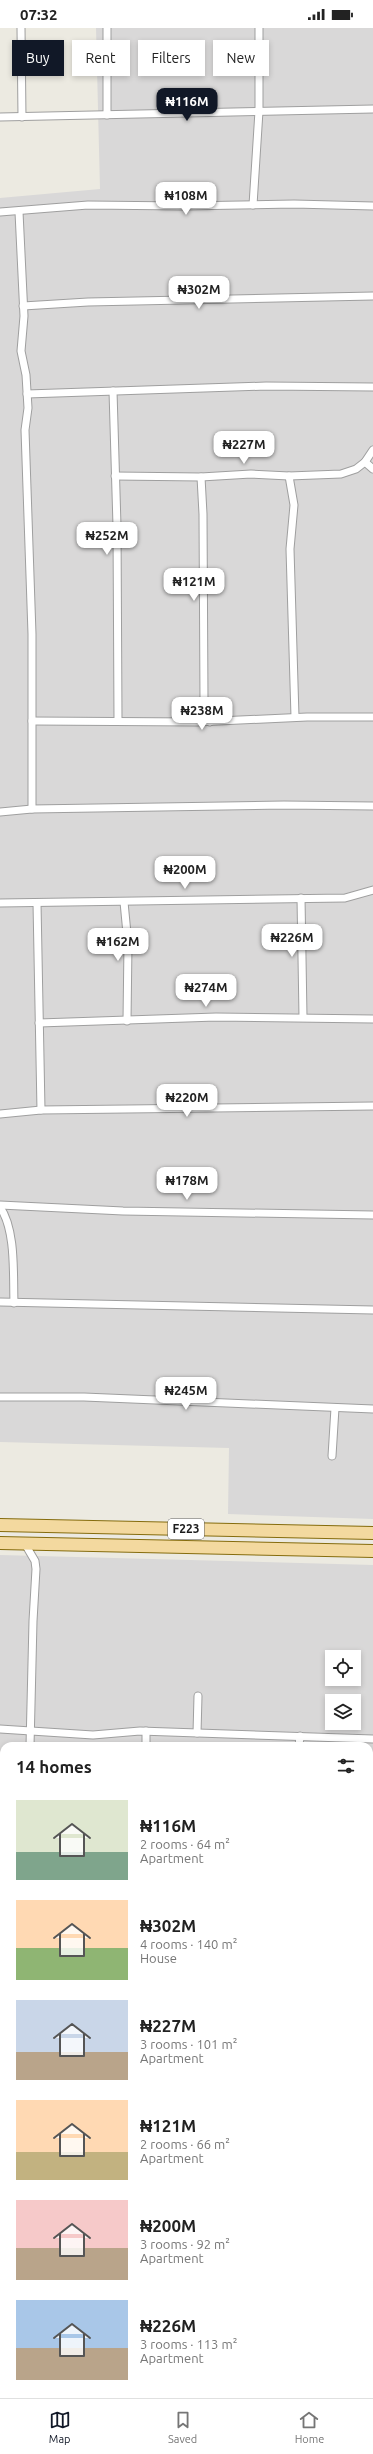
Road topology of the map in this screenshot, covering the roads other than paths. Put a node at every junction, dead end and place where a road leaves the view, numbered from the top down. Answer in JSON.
{"nodes":[{"id":1,"x":21,"y":28,"type":"edge"},
{"id":2,"x":107,"y":28,"type":"edge"},
{"id":3,"x":259,"y":28,"type":"edge"},
{"id":4,"x":373,"y":108,"type":"edge"},
{"id":5,"x":259,"y":111,"type":"junction"},
{"id":6,"x":108,"y":115,"type":"junction"},
{"id":7,"x":0,"y":117,"type":"edge"},
{"id":8,"x":22,"y":117,"type":"junction"},
{"id":9,"x":253,"y":205,"type":"junction"},
{"id":10,"x":373,"y":206,"type":"edge"},
{"id":11,"x":0,"y":212,"type":"edge"},
{"id":12,"x":19,"y":212,"type":"junction"},
{"id":13,"x":373,"y":296,"type":"edge"},
{"id":14,"x":23,"y":306,"type":"junction"},
{"id":15,"x":373,"y":387,"type":"edge"},
{"id":16,"x":113,"y":390,"type":"junction"},
{"id":17,"x":27,"y":394,"type":"junction"},
{"id":18,"x":373,"y":450,"type":"edge"},
{"id":19,"x":364,"y":462,"type":"junction"},
{"id":20,"x":373,"y":469,"type":"edge"},
{"id":21,"x":116,"y":476,"type":"junction"},
{"id":22,"x":289,"y":476,"type":"junction"},
{"id":23,"x":201,"y":477,"type":"junction"},
{"id":24,"x":295,"y":717,"type":"junction"},
{"id":25,"x":373,"y":717,"type":"edge"},
{"id":26,"x":118,"y":720,"type":"junction"},
{"id":27,"x":32,"y":722,"type":"junction"},
{"id":28,"x":210,"y":722,"type":"junction"},
{"id":29,"x":373,"y":806,"type":"edge"},
{"id":30,"x":32,"y":809,"type":"junction"},
{"id":31,"x":0,"y":812,"type":"edge"},
{"id":32,"x":373,"y":890,"type":"edge"},
{"id":33,"x":301,"y":898,"type":"junction"},
{"id":34,"x":124,"y":902,"type":"junction"},
{"id":35,"x":0,"y":903,"type":"edge"},
{"id":36,"x":37,"y":903,"type":"junction"},
{"id":37,"x":303,"y":1017,"type":"junction"},
{"id":38,"x":373,"y":1019,"type":"edge"},
{"id":39,"x":126,"y":1021,"type":"junction"},
{"id":40,"x":38,"y":1023,"type":"junction"},
{"id":41,"x":373,"y":1106,"type":"edge"},
{"id":42,"x":41,"y":1110,"type":"junction"},
{"id":43,"x":0,"y":1114,"type":"edge"},
{"id":44,"x":0,"y":1206,"type":"edge"},
{"id":45,"x":373,"y":1215,"type":"edge"},
{"id":46,"x":0,"y":1302,"type":"edge"},
{"id":47,"x":14,"y":1303,"type":"junction"},
{"id":48,"x":373,"y":1310,"type":"edge"},
{"id":49,"x":0,"y":1397,"type":"edge"},
{"id":50,"x":334,"y":1408,"type":"junction"},
{"id":51,"x":373,"y":1408,"type":"edge"},
{"id":52,"x":332,"y":1456,"type":"dead end"},
{"id":53,"x":0,"y":1525,"type":"edge"},
{"id":54,"x":144,"y":1528,"type":"junction"},
{"id":55,"x":373,"y":1533,"type":"edge"},
{"id":56,"x":0,"y":1543,"type":"edge"},
{"id":57,"x":25,"y":1544,"type":"junction"},
{"id":58,"x":144,"y":1546,"type":"junction"},
{"id":59,"x":373,"y":1550,"type":"edge"},
{"id":60,"x":198,"y":1696,"type":"dead end"},
{"id":61,"x":0,"y":1729,"type":"edge"},
{"id":62,"x":31,"y":1731,"type":"junction"},
{"id":63,"x":146,"y":1731,"type":"junction"},
{"id":64,"x":197,"y":1733,"type":"junction"},
{"id":65,"x":300,"y":1736,"type":"junction"},
{"id":66,"x":373,"y":1739,"type":"edge"},
{"id":67,"x":30,"y":1742,"type":"edge"},
{"id":68,"x":146,"y":1742,"type":"edge"},
{"id":69,"x":299,"y":1742,"type":"edge"}],
"edges":[{"from":1,"to":8,"type":"street"},
{"from":2,"to":6,"type":"street"},
{"from":3,"to":5,"type":"street"},
{"from":4,"to":5,"type":"street"},
{"from":5,"to":6,"type":"street"},
{"from":5,"to":9,"type":"street"},
{"from":6,"to":8,"type":"street"},
{"from":7,"to":8,"type":"street"},
{"from":9,"to":10,"type":"street"},
{"from":9,"to":12,"type":"street"},
{"from":11,"to":12,"type":"street"},
{"from":12,"to":14,"type":"street"},
{"from":13,"to":14,"type":"street"},
{"from":14,"to":17,"type":"street"},
{"from":15,"to":16,"type":"street"},
{"from":16,"to":17,"type":"street"},
{"from":16,"to":21,"type":"street"},
{"from":17,"to":27,"type":"street"},
{"from":18,"to":19,"type":"street"},
{"from":19,"to":20,"type":"street"},
{"from":19,"to":22,"type":"street"},
{"from":21,"to":23,"type":"street"},
{"from":21,"to":26,"type":"street"},
{"from":22,"to":23,"type":"street"},
{"from":22,"to":24,"type":"street"},
{"from":23,"to":28,"type":"street"},
{"from":24,"to":25,"type":"street"},
{"from":24,"to":28,"type":"street"},
{"from":26,"to":27,"type":"street"},
{"from":26,"to":28,"type":"street"},
{"from":27,"to":30,"type":"street"},
{"from":29,"to":30,"type":"street"},
{"from":30,"to":31,"type":"street"},
{"from":32,"to":33,"type":"street"},
{"from":33,"to":34,"type":"street"},
{"from":33,"to":37,"type":"street"},
{"from":34,"to":36,"type":"street"},
{"from":34,"to":39,"type":"street"},
{"from":35,"to":36,"type":"street"},
{"from":36,"to":40,"type":"street"},
{"from":37,"to":38,"type":"street"},
{"from":37,"to":39,"type":"street"},
{"from":39,"to":40,"type":"street"},
{"from":40,"to":42,"type":"street"},
{"from":41,"to":42,"type":"street"},
{"from":42,"to":43,"type":"street"},
{"from":44,"to":45,"type":"street"},
{"from":44,"to":47,"type":"street"},
{"from":46,"to":47,"type":"street"},
{"from":47,"to":48,"type":"street"},
{"from":49,"to":50,"type":"street"},
{"from":50,"to":51,"type":"street"},
{"from":50,"to":52,"type":"street"},
{"from":53,"to":54,"type":"main road","number":"F223"},
{"from":54,"to":55,"type":"main road","number":"F223"},
{"from":54,"to":58,"type":"main road"},
{"from":56,"to":57,"type":"main road","number":"F223"},
{"from":57,"to":58,"type":"main road","number":"F223"},
{"from":57,"to":62,"type":"street"},
{"from":58,"to":59,"type":"main road","number":"F223"},
{"from":60,"to":64,"type":"street"},
{"from":61,"to":62,"type":"street"},
{"from":62,"to":63,"type":"street"},
{"from":62,"to":67,"type":"street"},
{"from":63,"to":64,"type":"street"},
{"from":63,"to":68,"type":"street"},
{"from":64,"to":65,"type":"street"},
{"from":65,"to":66,"type":"street"},
{"from":65,"to":69,"type":"street"}]}
